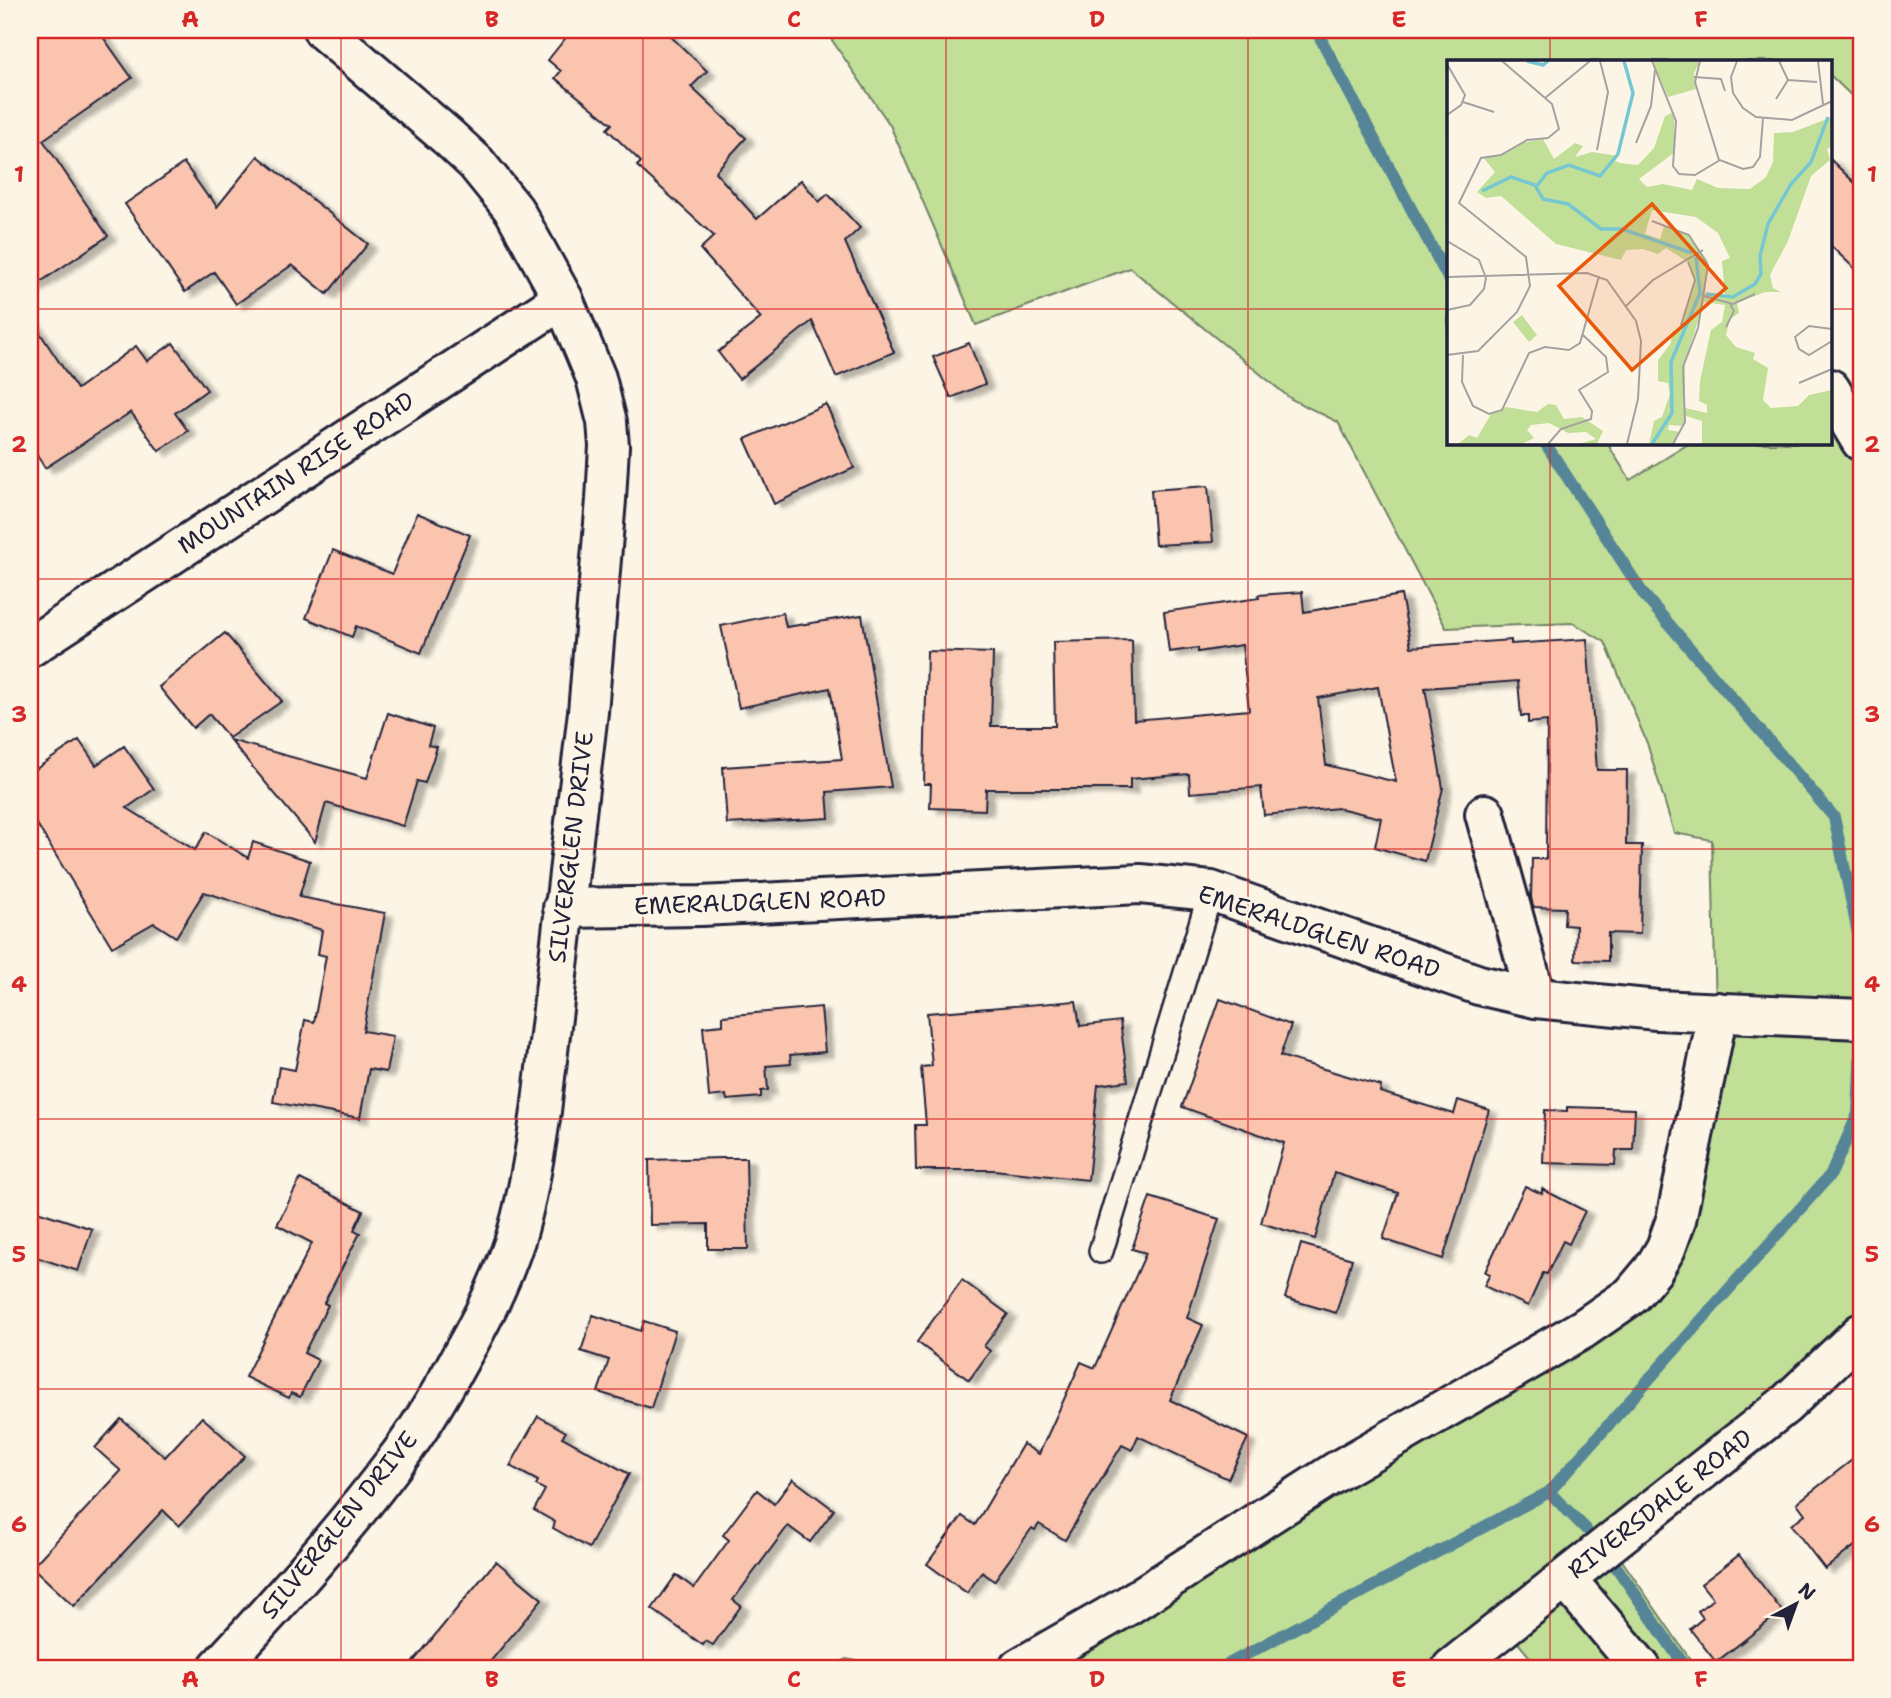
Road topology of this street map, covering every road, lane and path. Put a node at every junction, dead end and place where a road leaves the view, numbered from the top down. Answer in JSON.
{"nodes":[{"id":1,"x":323,"y":30,"type":"edge"},
{"id":2,"x":563,"y":299,"type":"junction"},
{"id":3,"x":1832,"y":392,"type":"edge"},
{"id":4,"x":1861,"y":441,"type":"edge"},
{"id":5,"x":30,"y":647,"type":"edge"},
{"id":6,"x":1485,"y":814,"type":"dead end"},
{"id":7,"x":1211,"y":891,"type":"junction"},
{"id":8,"x":564,"y":908,"type":"junction"},
{"id":9,"x":1536,"y":998,"type":"junction"},
{"id":10,"x":1718,"y":1012,"type":"junction"},
{"id":11,"x":1861,"y":1019,"type":"edge"},
{"id":12,"x":1101,"y":1251,"type":"dead end"},
{"id":13,"x":1861,"y":1333,"type":"edge"},
{"id":14,"x":1566,"y":1579,"type":"junction"},
{"id":15,"x":218,"y":1668,"type":"edge"},
{"id":16,"x":1018,"y":1668,"type":"edge"},
{"id":17,"x":1452,"y":1668,"type":"edge"},
{"id":18,"x":1642,"y":1668,"type":"edge"}],
"edges":[{"from":1,"to":2,"type":"street","name":"SILVERGLEN DRIVE"},
{"from":2,"to":5,"type":"street","name":"MOUNTAIN RISE ROAD"},
{"from":2,"to":8,"type":"street","name":"SILVERGLEN DRIVE"},
{"from":3,"to":4,"type":"street"},
{"from":6,"to":9,"type":"street"},
{"from":7,"to":8,"type":"street","name":"EMERALDGLEN ROAD"},
{"from":7,"to":9,"type":"street","name":"EMERALDGLEN ROAD"},
{"from":7,"to":12,"type":"lane"},
{"from":8,"to":15,"type":"street","name":"SILVERGLEN DRIVE"},
{"from":9,"to":10,"type":"street","name":"EMERALDGLEN ROAD"},
{"from":10,"to":11,"type":"street","name":"EMERALDGLEN ROAD"},
{"from":10,"to":16,"type":"street"},
{"from":13,"to":14,"type":"street","name":"RIVERSDALE ROAD"},
{"from":14,"to":17,"type":"street","name":"RIVERSDALE ROAD"},
{"from":14,"to":18,"type":"street"}]}
